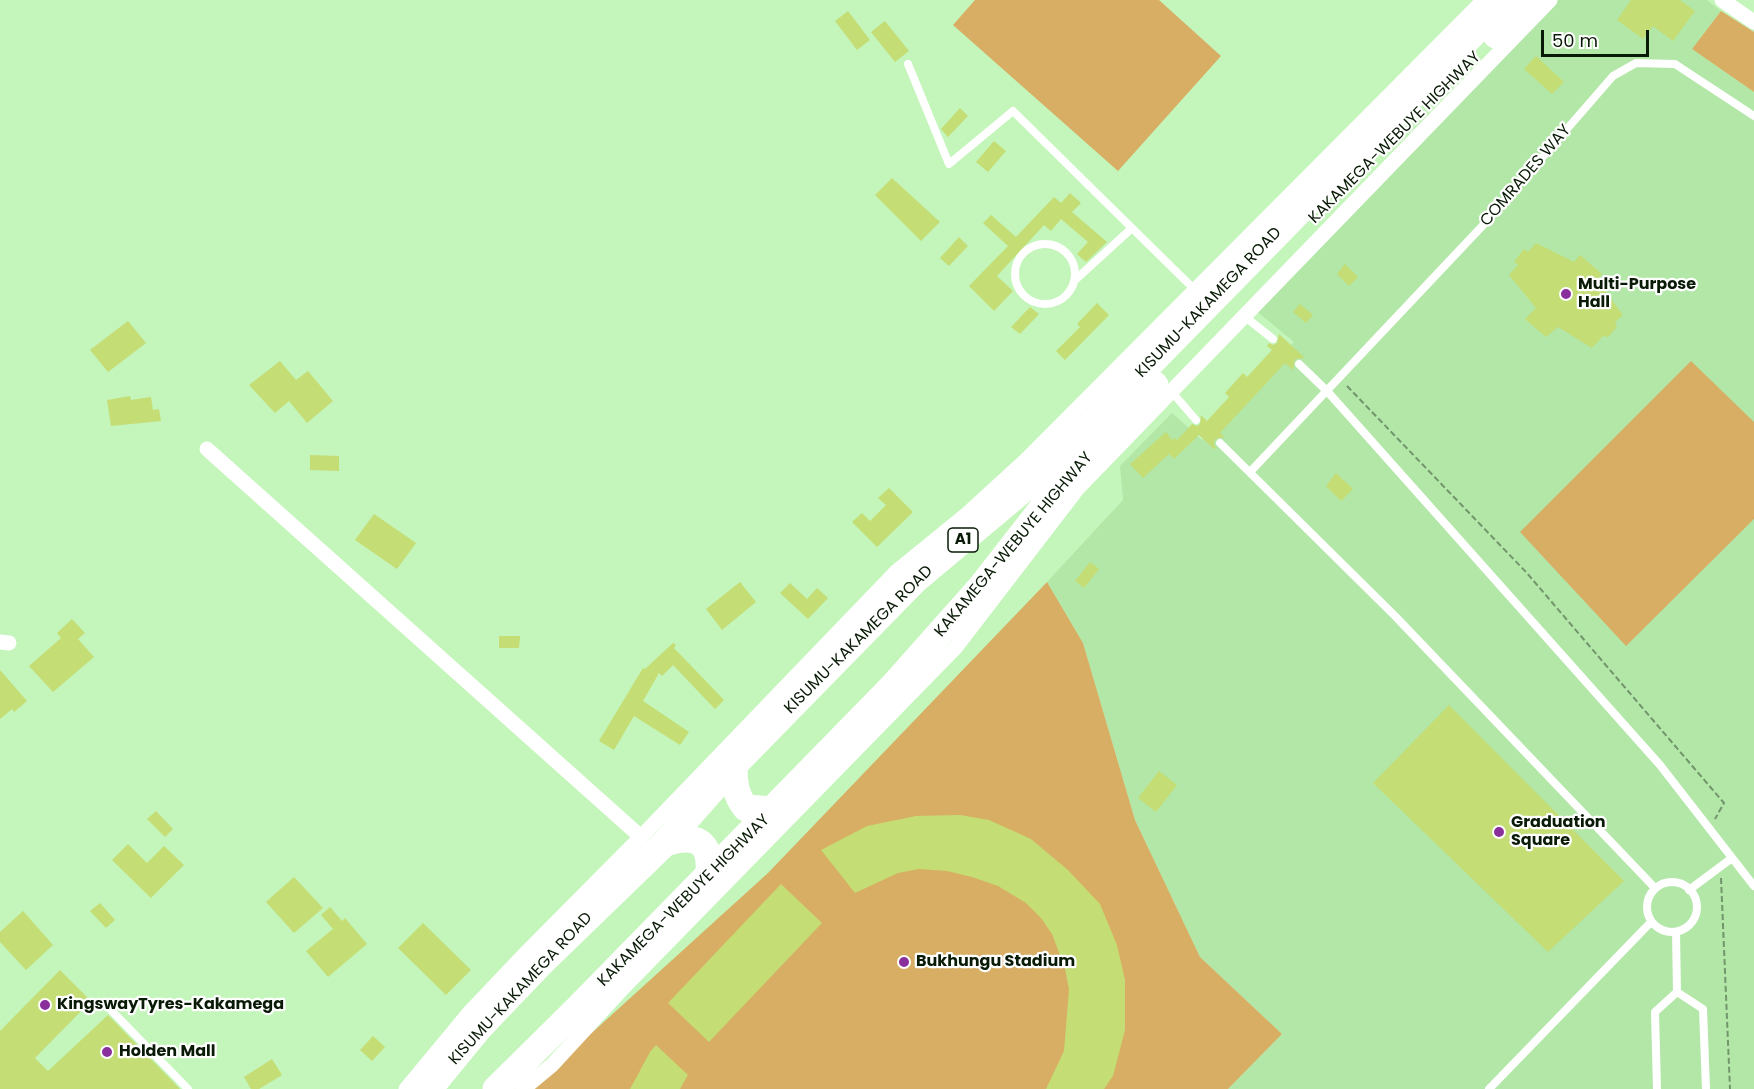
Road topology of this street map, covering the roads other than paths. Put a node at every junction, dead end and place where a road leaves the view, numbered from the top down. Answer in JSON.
{"nodes":[{"id":1,"x":1484,"y":0,"type":"edge"},
{"id":2,"x":1506,"y":0,"type":"edge"},
{"id":3,"x":1532,"y":0,"type":"edge"},
{"id":4,"x":1550,"y":0,"type":"edge"},
{"id":5,"x":1722,"y":0,"type":"edge"},
{"id":6,"x":1754,"y":22,"type":"edge"},
{"id":7,"x":908,"y":64,"type":"dead end"},
{"id":8,"x":1754,"y":116,"type":"edge"},
{"id":9,"x":1132,"y":228,"type":"junction"},
{"id":10,"x":1074,"y":281,"type":"junction"},
{"id":11,"x":1195,"y":290,"type":"junction"},
{"id":12,"x":1244,"y":316,"type":"junction"},
{"id":13,"x":1273,"y":339,"type":"dead end"},
{"id":14,"x":1299,"y":364,"type":"dead end"},
{"id":15,"x":1172,"y":391,"type":"junction"},
{"id":16,"x":1327,"y":391,"type":"junction"},
{"id":17,"x":1196,"y":420,"type":"dead end"},
{"id":18,"x":1220,"y":443,"type":"dead end"},
{"id":19,"x":207,"y":449,"type":"dead end"},
{"id":20,"x":1250,"y":472,"type":"junction"},
{"id":21,"x":940,"y":559,"type":"junction"},
{"id":22,"x":907,"y":563,"type":"junction"},
{"id":23,"x":987,"y":605,"type":"junction"},
{"id":24,"x":956,"y":615,"type":"junction"},
{"id":25,"x":734,"y":765,"type":"junction"},
{"id":26,"x":773,"y":810,"type":"junction"},
{"id":27,"x":653,"y":840,"type":"junction"},
{"id":28,"x":1732,"y":858,"type":"junction"},
{"id":29,"x":709,"y":873,"type":"junction"},
{"id":30,"x":1754,"y":886,"type":"edge"},
{"id":31,"x":1655,"y":888,"type":"junction"},
{"id":32,"x":1689,"y":890,"type":"junction"},
{"id":33,"x":1651,"y":922,"type":"junction"},
{"id":34,"x":1676,"y":932,"type":"junction"},
{"id":35,"x":1677,"y":992,"type":"junction"},
{"id":36,"x":105,"y":1004,"type":"dead end"},
{"id":37,"x":188,"y":1089,"type":"edge"},
{"id":38,"x":406,"y":1089,"type":"edge"},
{"id":39,"x":429,"y":1089,"type":"edge"},
{"id":40,"x":496,"y":1089,"type":"edge"},
{"id":41,"x":523,"y":1089,"type":"edge"},
{"id":42,"x":1489,"y":1089,"type":"edge"},
{"id":43,"x":1657,"y":1089,"type":"edge"},
{"id":44,"x":1706,"y":1089,"type":"edge"}],
"edges":[{"from":1,"to":11,"type":"street"},
{"from":2,"to":21,"type":"highway","name":"KISUMU-KAKAMEGA ROAD","number":"A1"},
{"from":3,"to":24,"type":"highway","name":"KAKAMEGA-WEBUYE HIGHWAY","number":"A1"},
{"from":4,"to":12,"type":"street"},
{"from":5,"to":6,"type":"street"},
{"from":7,"to":9,"type":"lane"},
{"from":8,"to":16,"type":"lane","name":"COMRADES WAY"},
{"from":9,"to":10,"type":"lane"},
{"from":9,"to":11,"type":"lane"},
{"from":10,"to":10,"type":"lane"},
{"from":11,"to":22,"type":"street"},
{"from":12,"to":13,"type":"lane"},
{"from":12,"to":15,"type":"street"},
{"from":14,"to":16,"type":"lane"},
{"from":15,"to":17,"type":"lane"},
{"from":15,"to":23,"type":"street"},
{"from":16,"to":20,"type":"lane","name":"COMRADES WAY"},
{"from":16,"to":28,"type":"lane"},
{"from":18,"to":20,"type":"lane"},
{"from":19,"to":27,"type":"street"},
{"from":20,"to":31,"type":"lane"},
{"from":21,"to":22,"type":"street"},
{"from":21,"to":25,"type":"highway","name":"KISUMU-KAKAMEGA ROAD","number":"A1"},
{"from":22,"to":27,"type":"street"},
{"from":23,"to":24,"type":"street"},
{"from":23,"to":41,"type":"street"},
{"from":24,"to":26,"type":"highway","name":"KAKAMEGA-WEBUYE HIGHWAY","number":"A1"},
{"from":25,"to":26,"type":"highway"},
{"from":25,"to":27,"type":"highway","name":"KISUMU-KAKAMEGA ROAD","number":"A1"},
{"from":26,"to":29,"type":"highway","name":"KAKAMEGA-WEBUYE HIGHWAY","number":"A1"},
{"from":27,"to":29,"type":"highway"},
{"from":27,"to":38,"type":"street"},
{"from":27,"to":39,"type":"highway","name":"KISUMU-KAKAMEGA ROAD","number":"A1"},
{"from":28,"to":30,"type":"lane"},
{"from":28,"to":32,"type":"lane"},
{"from":29,"to":40,"type":"highway","name":"KAKAMEGA-WEBUYE HIGHWAY","number":"A1"},
{"from":31,"to":32,"type":"lane"},
{"from":31,"to":33,"type":"lane"},
{"from":32,"to":34,"type":"lane"},
{"from":33,"to":34,"type":"lane"},
{"from":33,"to":42,"type":"lane"},
{"from":34,"to":35,"type":"lane"},
{"from":35,"to":43,"type":"lane"},
{"from":35,"to":44,"type":"lane"},
{"from":36,"to":37,"type":"lane"}]}
